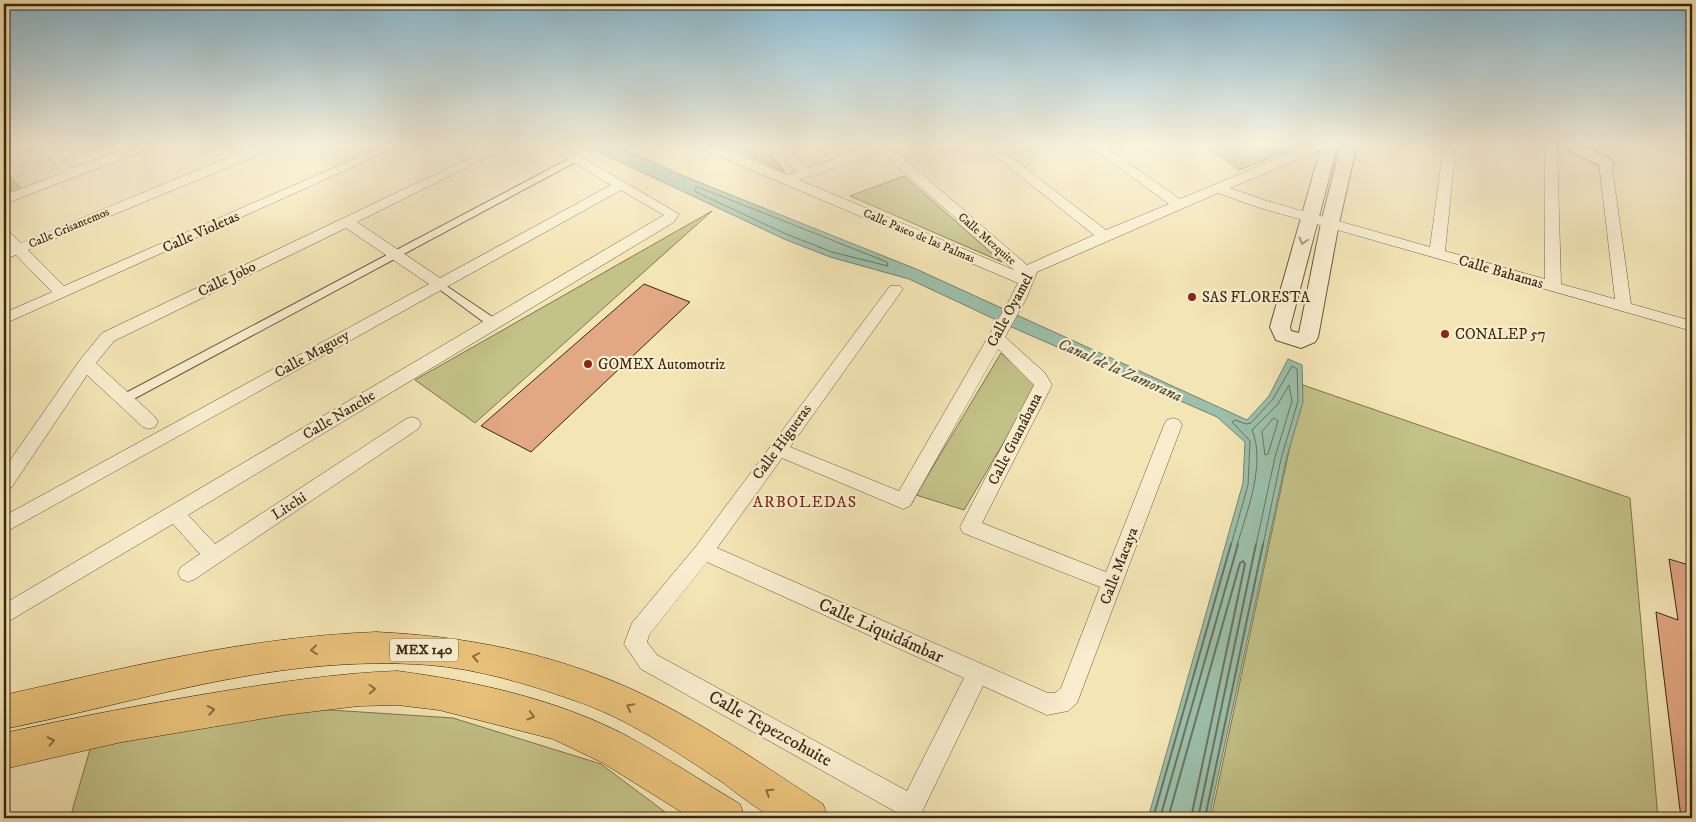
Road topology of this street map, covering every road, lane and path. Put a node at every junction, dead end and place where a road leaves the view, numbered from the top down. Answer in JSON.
{"nodes":[{"id":1,"x":49,"y":182,"type":"edge"},
{"id":2,"x":179,"y":182,"type":"edge"},
{"id":3,"x":311,"y":182,"type":"edge"},
{"id":4,"x":428,"y":182,"type":"edge"},
{"id":5,"x":530,"y":182,"type":"edge"},
{"id":6,"x":617,"y":182,"type":"edge"},
{"id":7,"x":791,"y":182,"type":"edge"},
{"id":8,"x":925,"y":182,"type":"edge"},
{"id":9,"x":1035,"y":182,"type":"edge"},
{"id":10,"x":1149,"y":182,"type":"edge"},
{"id":11,"x":1231,"y":182,"type":"edge"},
{"id":12,"x":1319,"y":182,"type":"edge"},
{"id":13,"x":1340,"y":182,"type":"edge"},
{"id":14,"x":1445,"y":182,"type":"edge"},
{"id":15,"x":1552,"y":182,"type":"edge"},
{"id":16,"x":1606,"y":182,"type":"edge"},
{"id":17,"x":621,"y":185,"type":"junction"},
{"id":18,"x":1217,"y":188,"type":"junction"},
{"id":19,"x":4,"y":200,"type":"edge"},
{"id":20,"x":1178,"y":204,"type":"junction"},
{"id":21,"x":1309,"y":217,"type":"junction"},
{"id":22,"x":346,"y":221,"type":"junction"},
{"id":23,"x":1330,"y":223,"type":"junction"},
{"id":24,"x":4,"y":234,"type":"edge"},
{"id":25,"x":1104,"y":236,"type":"junction"},
{"id":26,"x":11,"y":252,"type":"edge"},
{"id":27,"x":1437,"y":253,"type":"junction"},
{"id":28,"x":394,"y":254,"type":"junction"},
{"id":29,"x":1026,"y":277,"type":"junction"},
{"id":30,"x":439,"y":284,"type":"junction"},
{"id":31,"x":1553,"y":287,"type":"junction"},
{"id":32,"x":895,"y":289,"type":"dead end"},
{"id":33,"x":62,"y":293,"type":"junction"},
{"id":34,"x":1624,"y":307,"type":"junction"},
{"id":35,"x":4,"y":319,"type":"edge"},
{"id":36,"x":493,"y":323,"type":"junction"},
{"id":37,"x":1003,"y":325,"type":"junction"},
{"id":38,"x":1692,"y":326,"type":"edge"},
{"id":39,"x":86,"y":364,"type":"junction"},
{"id":40,"x":124,"y":399,"type":"junction"},
{"id":41,"x":149,"y":422,"type":"dead end"},
{"id":42,"x":412,"y":424,"type":"dead end"},
{"id":43,"x":1173,"y":425,"type":"dead end"},
{"id":44,"x":777,"y":449,"type":"junction"},
{"id":45,"x":4,"y":483,"type":"edge"},
{"id":46,"x":174,"y":513,"type":"junction"},
{"id":47,"x":4,"y":525,"type":"edge"},
{"id":48,"x":704,"y":551,"type":"junction"},
{"id":49,"x":214,"y":556,"type":"junction"},
{"id":50,"x":188,"y":573,"type":"dead end"},
{"id":51,"x":1112,"y":582,"type":"junction"},
{"id":52,"x":4,"y":615,"type":"edge"},
{"id":53,"x":635,"y":644,"type":"joint"},
{"id":54,"x":978,"y":674,"type":"junction"},
{"id":55,"x":1060,"y":704,"type":"joint"},
{"id":56,"x":4,"y":712,"type":"edge"},
{"id":57,"x":4,"y":751,"type":"edge"},
{"id":58,"x":909,"y":813,"type":"edge"},
{"id":59,"x":726,"y":818,"type":"edge"},
{"id":60,"x":810,"y":818,"type":"edge"}],
"edges":[{"from":1,"to":19,"type":"street"},
{"from":2,"to":26,"type":"street","name":"Calle Crisantemos"},
{"from":3,"to":33,"type":"street","name":"Calle Violetas"},
{"from":4,"to":22,"type":"street","name":"Calle Jobo"},
{"from":5,"to":28,"type":"street"},
{"from":6,"to":17,"type":"street"},
{"from":7,"to":29,"type":"street","name":"Calle Paseo de las Palmas"},
{"from":8,"to":29,"type":"street","name":"Calle Mezquite"},
{"from":9,"to":25,"type":"street"},
{"from":10,"to":20,"type":"street"},
{"from":11,"to":18,"type":"street","name":"Calle Oyamel"},
{"from":12,"to":21,"type":"street"},
{"from":13,"to":23,"type":"street"},
{"from":14,"to":27,"type":"street"},
{"from":15,"to":31,"type":"street"},
{"from":16,"to":34,"type":"street"},
{"from":17,"to":30,"type":"street","name":"Calle Maguey"},
{"from":17,"to":36,"type":"street","name":"Calle Nanche"},
{"from":18,"to":20,"type":"street","name":"Calle Oyamel"},
{"from":18,"to":21,"type":"street"},
{"from":20,"to":25,"type":"street","name":"Calle Oyamel"},
{"from":21,"to":23,"type":"street","name":"Calle Bahamas"},
{"from":21,"to":23,"type":"street","one_way":true},
{"from":22,"to":28,"type":"street"},
{"from":22,"to":39,"type":"street","name":"Calle Jobo"},
{"from":23,"to":27,"type":"street","name":"Calle Bahamas"},
{"from":24,"to":26,"type":"street"},
{"from":25,"to":29,"type":"street","name":"Calle Oyamel"},
{"from":26,"to":33,"type":"street"},
{"from":27,"to":31,"type":"street","name":"Calle Bahamas"},
{"from":28,"to":30,"type":"street"},
{"from":28,"to":40,"type":"street"},
{"from":29,"to":37,"type":"street","name":"Calle Oyamel"},
{"from":30,"to":36,"type":"street"},
{"from":30,"to":47,"type":"street","name":"Calle Maguey"},
{"from":31,"to":34,"type":"street","name":"Calle Bahamas"},
{"from":32,"to":44,"type":"street","name":"Calle Higueras"},
{"from":33,"to":35,"type":"street","name":"Calle Violetas"},
{"from":34,"to":38,"type":"street","name":"Calle Bahamas"},
{"from":36,"to":46,"type":"street","name":"Calle Nanche"},
{"from":37,"to":44,"type":"street","name":"Calle Oyamel"},
{"from":37,"to":51,"type":"street","name":"Calle Guanábana"},
{"from":39,"to":40,"type":"street"},
{"from":39,"to":45,"type":"street","name":"Calle Jobo"},
{"from":40,"to":41,"type":"street"},
{"from":42,"to":49,"type":"street","name":"Litchi"},
{"from":43,"to":51,"type":"street","name":"Calle Macaya"},
{"from":44,"to":48,"type":"street","name":"Calle Higueras"},
{"from":46,"to":49,"type":"street"},
{"from":46,"to":52,"type":"street","name":"Calle Nanche"},
{"from":48,"to":53,"type":"street","name":"Calle Higueras"},
{"from":48,"to":54,"type":"street","name":"Calle Liquidámbar"},
{"from":49,"to":50,"type":"street","name":"Litchi"},
{"from":51,"to":55,"type":"street","name":"Calle Macaya"},
{"from":53,"to":58,"type":"street","name":"Calle Tepezcohuite"},
{"from":54,"to":55,"type":"street","name":"Calle Liquidámbar"},
{"from":54,"to":58,"type":"street"},
{"from":60,"to":56,"type":"main road","number":"MEX 140","one_way":true},
{"from":57,"to":59,"type":"main road","one_way":true}]}
